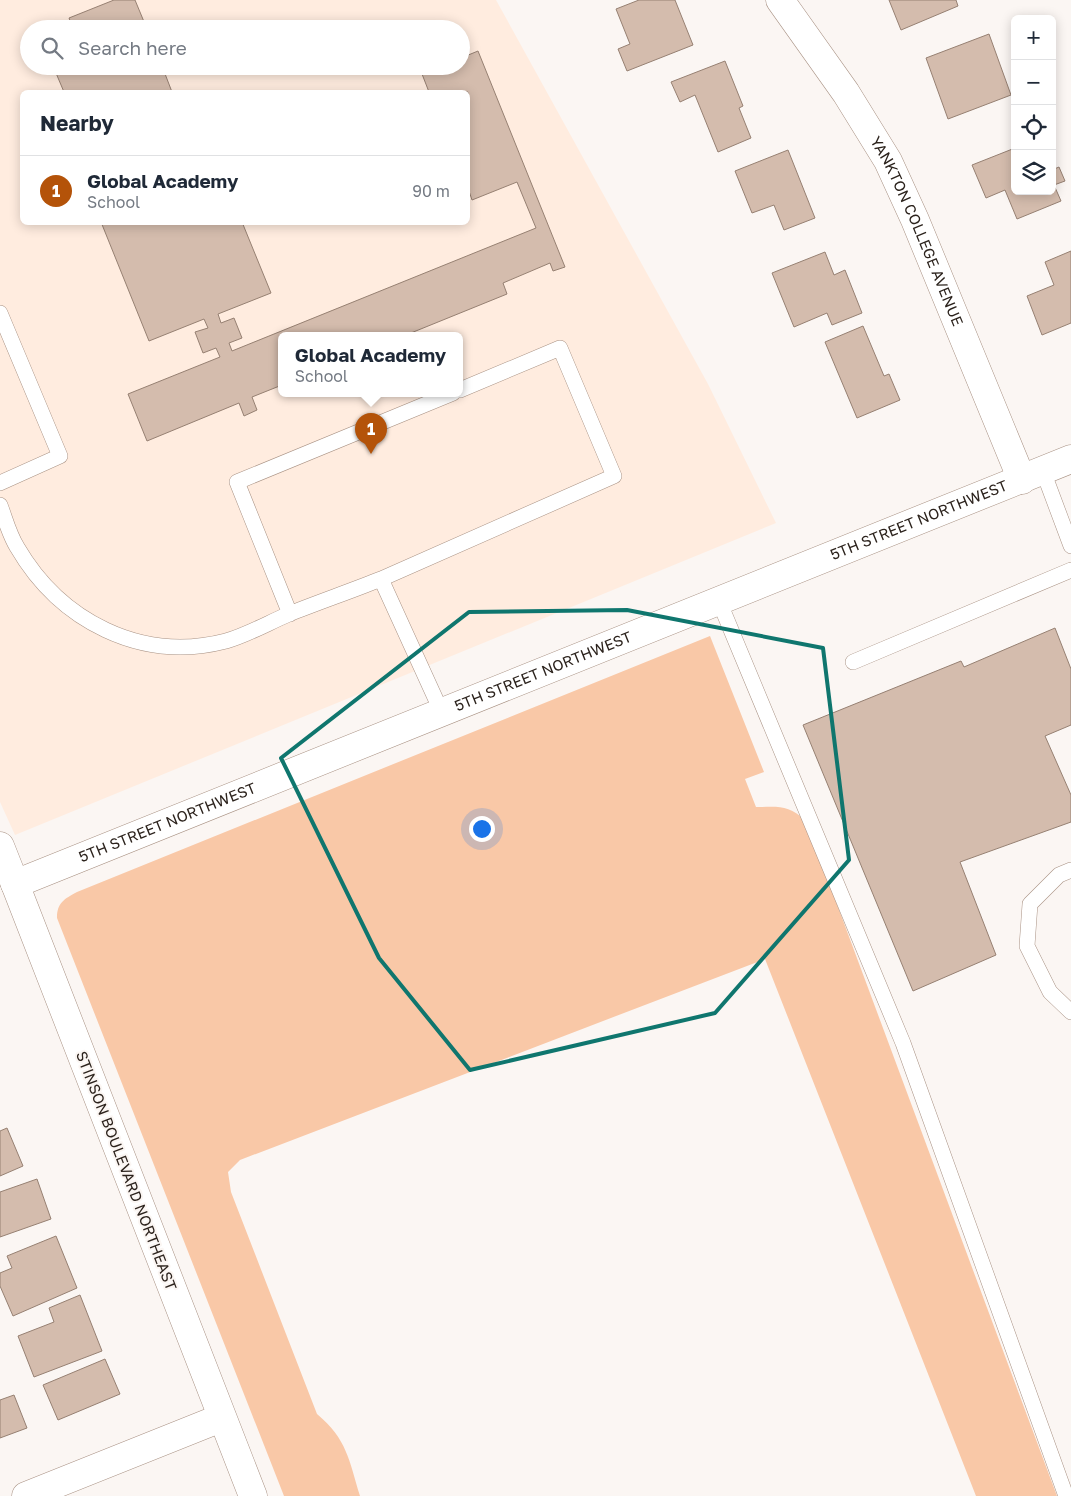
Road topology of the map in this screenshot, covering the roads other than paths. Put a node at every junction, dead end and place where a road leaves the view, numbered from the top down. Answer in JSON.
{"nodes":[{"id":1,"x":780,"y":0,"type":"edge"},
{"id":2,"x":0,"y":313,"type":"edge"},
{"id":3,"x":463,"y":389,"type":"edge"},
{"id":4,"x":443,"y":397,"type":"edge"},
{"id":5,"x":1071,"y":459,"type":"edge"},
{"id":6,"x":1032,"y":475,"type":"junction"},
{"id":7,"x":0,"y":483,"type":"edge"},
{"id":8,"x":0,"y":505,"type":"edge"},
{"id":9,"x":1071,"y":546,"type":"edge"},
{"id":10,"x":1071,"y":570,"type":"edge"},
{"id":11,"x":381,"y":579,"type":"junction"},
{"id":12,"x":719,"y":601,"type":"junction"},
{"id":13,"x":290,"y":614,"type":"junction"},
{"id":14,"x":853,"y":662,"type":"dead end"},
{"id":15,"x":442,"y":713,"type":"junction"},
{"id":16,"x":0,"y":846,"type":"edge"},
{"id":17,"x":1071,"y":870,"type":"edge"},
{"id":18,"x":15,"y":884,"type":"junction"},
{"id":19,"x":1071,"y":1012,"type":"edge"},
{"id":20,"x":221,"y":1418,"type":"junction"},
{"id":21,"x":26,"y":1496,"type":"edge"},
{"id":22,"x":253,"y":1496,"type":"edge"},
{"id":23,"x":1066,"y":1496,"type":"edge"}],
"edges":[{"from":1,"to":6,"type":"street","name":"YANKTON COLLEGE AVENUE"},
{"from":2,"to":7,"type":"lane"},
{"from":3,"to":11,"type":"lane"},
{"from":4,"to":13,"type":"lane"},
{"from":5,"to":6,"type":"street","name":"5TH STREET NORTHWEST"},
{"from":6,"to":9,"type":"lane"},
{"from":6,"to":12,"type":"street","name":"5TH STREET NORTHWEST"},
{"from":8,"to":13,"type":"lane"},
{"from":10,"to":14,"type":"lane"},
{"from":11,"to":13,"type":"lane"},
{"from":11,"to":15,"type":"lane"},
{"from":12,"to":15,"type":"street","name":"5TH STREET NORTHWEST"},
{"from":12,"to":23,"type":"lane"},
{"from":15,"to":18,"type":"street","name":"5TH STREET NORTHWEST"},
{"from":16,"to":18,"type":"street","name":"STINSON BOULEVARD NORTHEAST"},
{"from":17,"to":19,"type":"lane"},
{"from":18,"to":20,"type":"street","name":"STINSON BOULEVARD NORTHEAST"},
{"from":20,"to":21,"type":"street"},
{"from":20,"to":22,"type":"street","name":"STINSON BOULEVARD NORTHEAST"}]}
